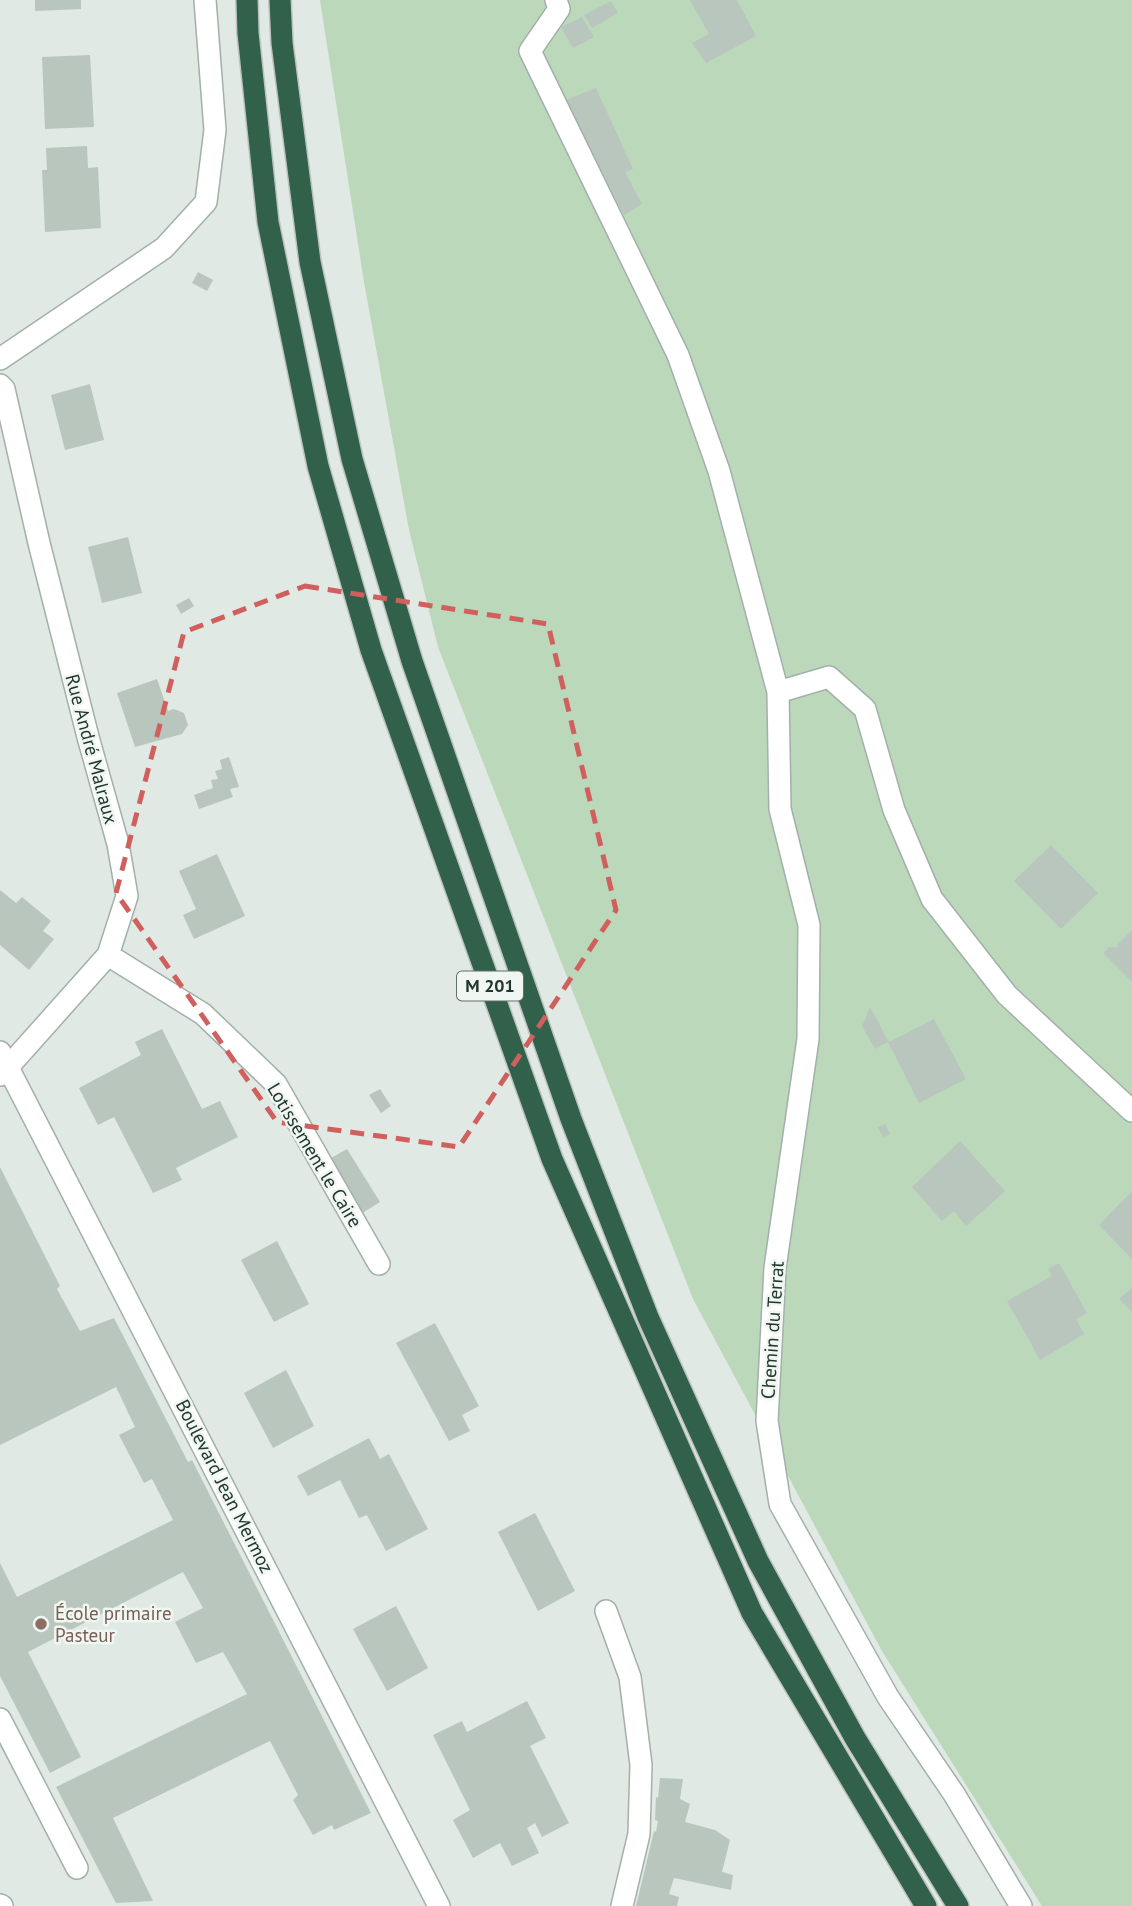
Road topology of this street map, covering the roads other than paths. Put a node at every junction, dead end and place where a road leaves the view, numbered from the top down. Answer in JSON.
{"nodes":[{"id":1,"x":205,"y":0,"type":"edge"},
{"id":2,"x":247,"y":0,"type":"edge"},
{"id":3,"x":280,"y":0,"type":"edge"},
{"id":4,"x":556,"y":0,"type":"edge"},
{"id":5,"x":0,"y":359,"type":"edge"},
{"id":6,"x":0,"y":385,"type":"edge"},
{"id":7,"x":778,"y":692,"type":"junction"},
{"id":8,"x":108,"y":955,"type":"junction"},
{"id":9,"x":3,"y":1065,"type":"edge"},
{"id":10,"x":1132,"y":1111,"type":"edge"},
{"id":11,"x":379,"y":1264,"type":"dead end"},
{"id":12,"x":606,"y":1611,"type":"dead end"},
{"id":13,"x":0,"y":1719,"type":"edge"},
{"id":14,"x":77,"y":1868,"type":"dead end"},
{"id":15,"x":439,"y":1906,"type":"edge"},
{"id":16,"x":622,"y":1906,"type":"edge"},
{"id":17,"x":926,"y":1906,"type":"edge"},
{"id":18,"x":958,"y":1906,"type":"edge"},
{"id":19,"x":1021,"y":1906,"type":"edge"}],
"edges":[{"from":1,"to":5,"type":"street"},
{"from":2,"to":17,"type":"highway","number":"M 201"},
{"from":3,"to":18,"type":"highway","number":"M 201"},
{"from":4,"to":7,"type":"street","name":"Chemin du Terrat"},
{"from":6,"to":8,"type":"street","name":"Rue André Malraux"},
{"from":7,"to":10,"type":"street"},
{"from":7,"to":19,"type":"street","name":"Chemin du Terrat"},
{"from":8,"to":9,"type":"street","name":"Rue André Malraux"},
{"from":8,"to":11,"type":"street","name":"Lotissement le Caire"},
{"from":9,"to":15,"type":"street","name":"Boulevard Jean Mermoz"},
{"from":12,"to":16,"type":"street"},
{"from":13,"to":14,"type":"street"}]}
